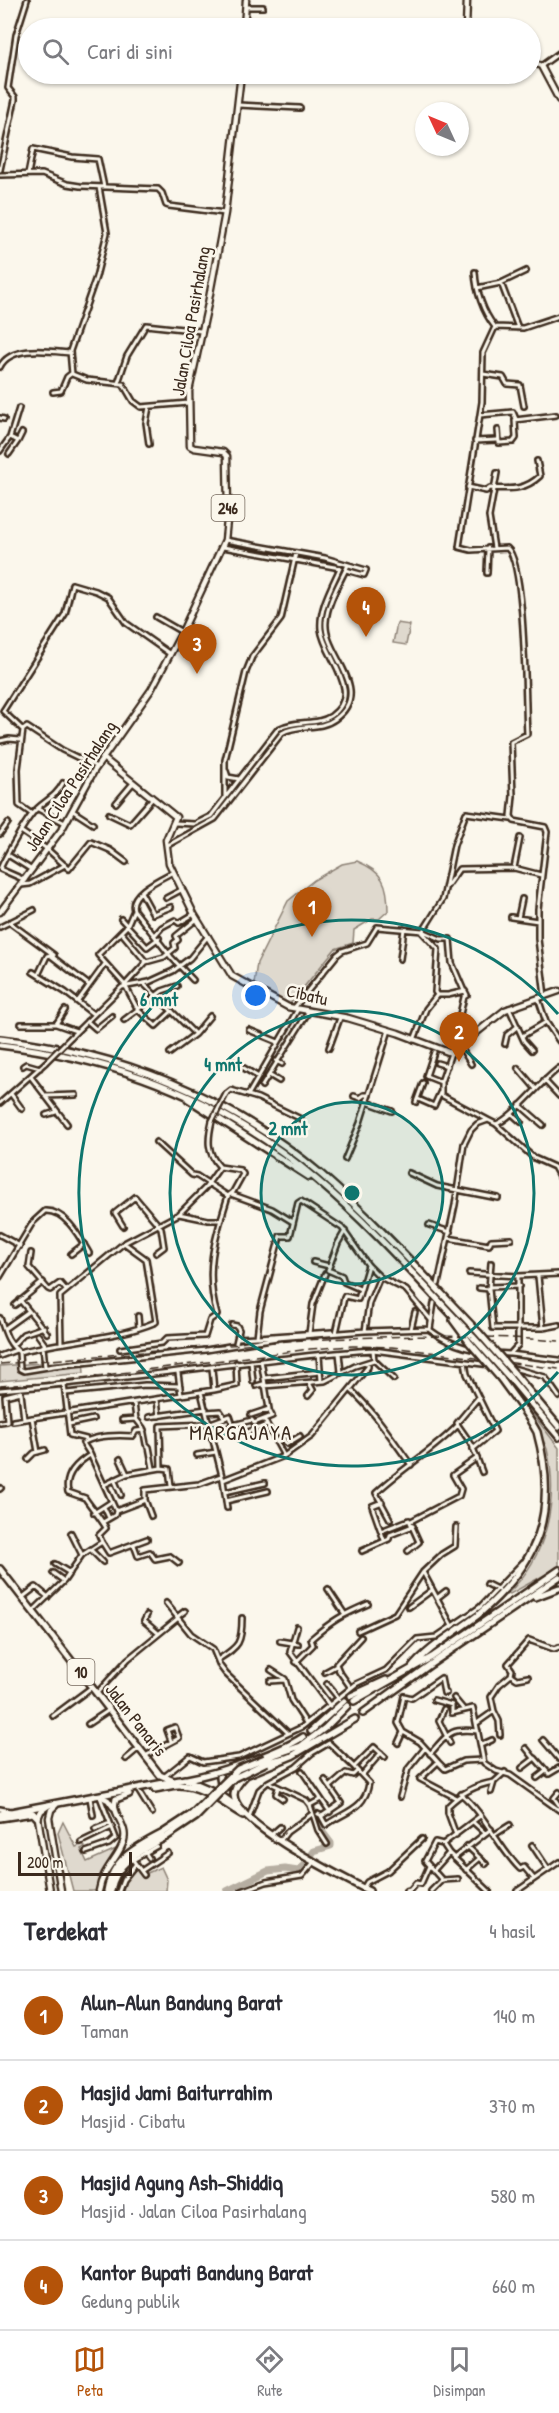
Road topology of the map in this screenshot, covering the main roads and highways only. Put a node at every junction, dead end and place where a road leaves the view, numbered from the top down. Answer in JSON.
{"nodes":[{"id":1,"x":246,"y":0,"type":"edge"},
{"id":2,"x":467,"y":0,"type":"edge"},
{"id":3,"x":245,"y":18,"type":"edge"},
{"id":4,"x":466,"y":18,"type":"edge"},
{"id":5,"x":541,"y":66,"type":"edge"},
{"id":6,"x":240,"y":84,"type":"edge"},
{"id":7,"x":559,"y":100,"type":"edge"},
{"id":8,"x":103,"y":758,"type":"junction"},
{"id":9,"x":0,"y":912,"type":"edge"},
{"id":10,"x":559,"y":991,"type":"edge"},
{"id":11,"x":0,"y":1039,"type":"edge"},
{"id":12,"x":0,"y":1045,"type":"edge"},
{"id":13,"x":474,"y":1338,"type":"junction"},
{"id":14,"x":512,"y":1375,"type":"junction"},
{"id":15,"x":559,"y":1427,"type":"edge"},
{"id":16,"x":559,"y":1437,"type":"edge"},
{"id":17,"x":550,"y":1518,"type":"dead end"},
{"id":18,"x":547,"y":1528,"type":"dead end"},
{"id":19,"x":0,"y":1569,"type":"edge"},
{"id":20,"x":559,"y":1570,"type":"edge"},
{"id":21,"x":559,"y":1578,"type":"edge"},
{"id":22,"x":559,"y":1588,"type":"edge"},
{"id":23,"x":527,"y":1600,"type":"junction"},
{"id":24,"x":410,"y":1670,"type":"junction"},
{"id":25,"x":353,"y":1698,"type":"dead end"},
{"id":26,"x":363,"y":1713,"type":"dead end"},
{"id":27,"x":355,"y":1719,"type":"dead end"},
{"id":28,"x":311,"y":1731,"type":"dead end"},
{"id":29,"x":303,"y":1737,"type":"dead end"},
{"id":30,"x":292,"y":1756,"type":"junction"},
{"id":31,"x":241,"y":1760,"type":"junction"},
{"id":32,"x":266,"y":1760,"type":"junction"},
{"id":33,"x":246,"y":1775,"type":"junction"},
{"id":34,"x":162,"y":1777,"type":"junction"},
{"id":35,"x":220,"y":1777,"type":"junction"},
{"id":36,"x":185,"y":1779,"type":"junction"},
{"id":37,"x":174,"y":1781,"type":"junction"},
{"id":38,"x":237,"y":1784,"type":"junction"},
{"id":39,"x":155,"y":1785,"type":"junction"},
{"id":40,"x":208,"y":1791,"type":"junction"},
{"id":41,"x":100,"y":1796,"type":"junction"},
{"id":42,"x":116,"y":1799,"type":"joint"},
{"id":43,"x":225,"y":1801,"type":"junction"},
{"id":44,"x":56,"y":1805,"type":"junction"},
{"id":45,"x":49,"y":1806,"type":"junction"},
{"id":46,"x":245,"y":1815,"type":"junction"},
{"id":47,"x":1,"y":1817,"type":"edge"},
{"id":48,"x":38,"y":1818,"type":"junction"},
{"id":49,"x":119,"y":1820,"type":"junction"},
{"id":50,"x":366,"y":1890,"type":"edge"},
{"id":51,"x":50,"y":1891,"type":"edge"},
{"id":52,"x":61,"y":1891,"type":"edge"},
{"id":53,"x":99,"y":1891,"type":"edge"},
{"id":54,"x":109,"y":1891,"type":"edge"}],
"edges":[{"from":1,"to":3,"type":"main road"},
{"from":2,"to":4,"type":"main road"},
{"from":5,"to":7,"type":"main road"},
{"from":6,"to":8,"type":"main road","name":"Jalan Ciloa Pasirhalang","number":"246"},
{"from":8,"to":9,"type":"main road","name":"Jalan Ciloa Pasirhalang","number":"246"},
{"from":8,"to":10,"type":"main road","name":"Cibatu"},
{"from":11,"to":13,"type":"highway"},
{"from":12,"to":13,"type":"highway"},
{"from":13,"to":14,"type":"highway","bridge":true},
{"from":13,"to":17,"type":"highway","bridge":true},
{"from":14,"to":15,"type":"highway"},
{"from":14,"to":16,"type":"highway"},
{"from":18,"to":24,"type":"highway"},
{"from":19,"to":34,"type":"highway","name":"Jalan Panaris","number":"10"},
{"from":20,"to":24,"type":"highway"},
{"from":21,"to":23,"type":"highway"},
{"from":22,"to":23,"type":"highway"},
{"from":23,"to":26,"type":"highway"},
{"from":24,"to":25,"type":"highway"},
{"from":27,"to":30,"type":"highway"},
{"from":28,"to":32,"type":"highway"},
{"from":29,"to":31,"type":"highway"},
{"from":30,"to":32,"type":"highway"},
{"from":30,"to":33,"type":"highway"},
{"from":31,"to":35,"type":"highway"},
{"from":31,"to":36,"type":"highway"},
{"from":32,"to":54,"type":"highway","bridge":true},
{"from":33,"to":35,"type":"highway"},
{"from":33,"to":38,"type":"highway"},
{"from":34,"to":37,"type":"highway","name":"Jalan Panaris"},
{"from":34,"to":39,"type":"highway","name":"Jalan Panaris"},
{"from":35,"to":40,"type":"highway"},
{"from":36,"to":37,"type":"highway"},
{"from":36,"to":40,"type":"highway"},
{"from":37,"to":39,"type":"highway"},
{"from":38,"to":43,"type":"highway"},
{"from":38,"to":46,"type":"highway"},
{"from":39,"to":41,"type":"highway"},
{"from":40,"to":42,"type":"highway"},
{"from":40,"to":43,"type":"highway"},
{"from":41,"to":44,"type":"highway"},
{"from":41,"to":49,"type":"main road"},
{"from":42,"to":49,"type":"main road"},
{"from":43,"to":46,"type":"highway"},
{"from":44,"to":45,"type":"highway"},
{"from":44,"to":52,"type":"main road"},
{"from":45,"to":47,"type":"highway"},
{"from":45,"to":48,"type":"main road"},
{"from":46,"to":50,"type":"highway"},
{"from":47,"to":48,"type":"highway"},
{"from":48,"to":51,"type":"main road"},
{"from":49,"to":53,"type":"main road"}]}
